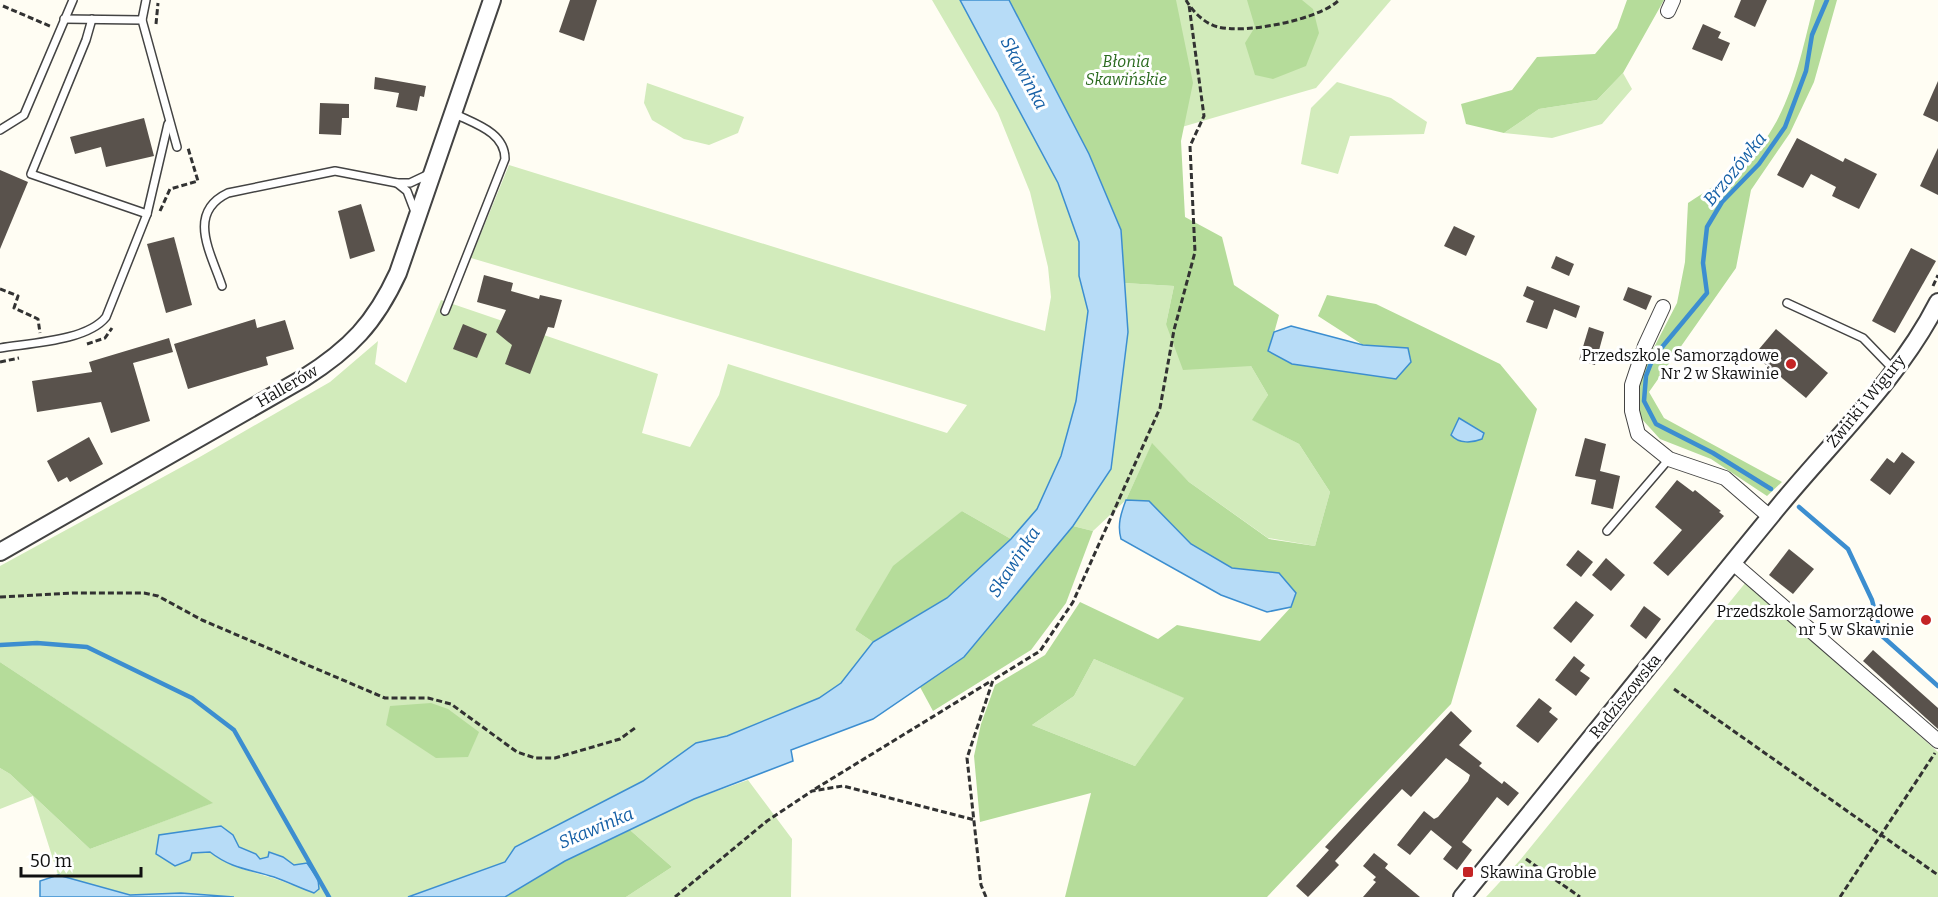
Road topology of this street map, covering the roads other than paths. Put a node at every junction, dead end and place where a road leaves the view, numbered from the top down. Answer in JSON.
{"nodes":[{"id":1,"x":73,"y":0,"type":"edge"},
{"id":2,"x":146,"y":0,"type":"edge"},
{"id":3,"x":492,"y":0,"type":"edge"},
{"id":4,"x":64,"y":19,"type":"junction"},
{"id":5,"x":92,"y":19,"type":"junction"},
{"id":6,"x":142,"y":20,"type":"junction"},
{"id":7,"x":453,"y":113,"type":"junction"},
{"id":8,"x":168,"y":124,"type":"junction"},
{"id":9,"x":0,"y":130,"type":"edge"},
{"id":10,"x":177,"y":147,"type":"dead end"},
{"id":11,"x":436,"y":165,"type":"junction"},
{"id":12,"x":397,"y":183,"type":"junction"},
{"id":13,"x":147,"y":214,"type":"junction"},
{"id":14,"x":417,"y":220,"type":"junction"},
{"id":15,"x":222,"y":286,"type":"dead end"},
{"id":16,"x":1938,"y":302,"type":"edge"},
{"id":17,"x":1787,"y":303,"type":"dead end"},
{"id":18,"x":1663,"y":307,"type":"dead end"},
{"id":19,"x":445,"y":310,"type":"dead end"},
{"id":20,"x":1933,"y":326,"type":"edge"},
{"id":21,"x":0,"y":348,"type":"edge"},
{"id":22,"x":1894,"y":370,"type":"junction"},
{"id":23,"x":1669,"y":459,"type":"junction"},
{"id":24,"x":1787,"y":495,"type":"joint"},
{"id":25,"x":1770,"y":517,"type":"junction"},
{"id":26,"x":1607,"y":531,"type":"dead end"},
{"id":27,"x":0,"y":552,"type":"edge"},
{"id":28,"x":1733,"y":563,"type":"junction"},
{"id":29,"x":1938,"y":746,"type":"edge"},
{"id":30,"x":1462,"y":897,"type":"edge"}],
"edges":[{"from":1,"to":4,"type":"lane"},
{"from":2,"to":6,"type":"lane"},
{"from":3,"to":7,"type":"street","name":"Hallerów"},
{"from":4,"to":5,"type":"lane"},
{"from":4,"to":9,"type":"lane"},
{"from":5,"to":6,"type":"lane"},
{"from":5,"to":13,"type":"lane"},
{"from":6,"to":8,"type":"lane"},
{"from":7,"to":11,"type":"street","name":"Hallerów"},
{"from":7,"to":19,"type":"lane"},
{"from":8,"to":10,"type":"lane"},
{"from":8,"to":13,"type":"lane"},
{"from":11,"to":12,"type":"lane"},
{"from":11,"to":14,"type":"street","name":"Hallerów"},
{"from":12,"to":14,"type":"lane"},
{"from":12,"to":15,"type":"lane"},
{"from":13,"to":21,"type":"lane"},
{"from":14,"to":27,"type":"street","name":"Hallerów"},
{"from":16,"to":20,"type":"street","name":"Żwirki i Wigury"},
{"from":17,"to":22,"type":"lane"},
{"from":18,"to":23,"type":"street"},
{"from":20,"to":22,"type":"street","name":"Żwirki i Wigury"},
{"from":22,"to":24,"type":"street","name":"Żwirki i Wigury"},
{"from":23,"to":25,"type":"street"},
{"from":23,"to":26,"type":"lane"},
{"from":24,"to":25,"type":"street","name":"Radziszowska"},
{"from":25,"to":28,"type":"street","name":"Radziszowska"},
{"from":28,"to":29,"type":"street"},
{"from":28,"to":30,"type":"street","name":"Radziszowska"}]}
